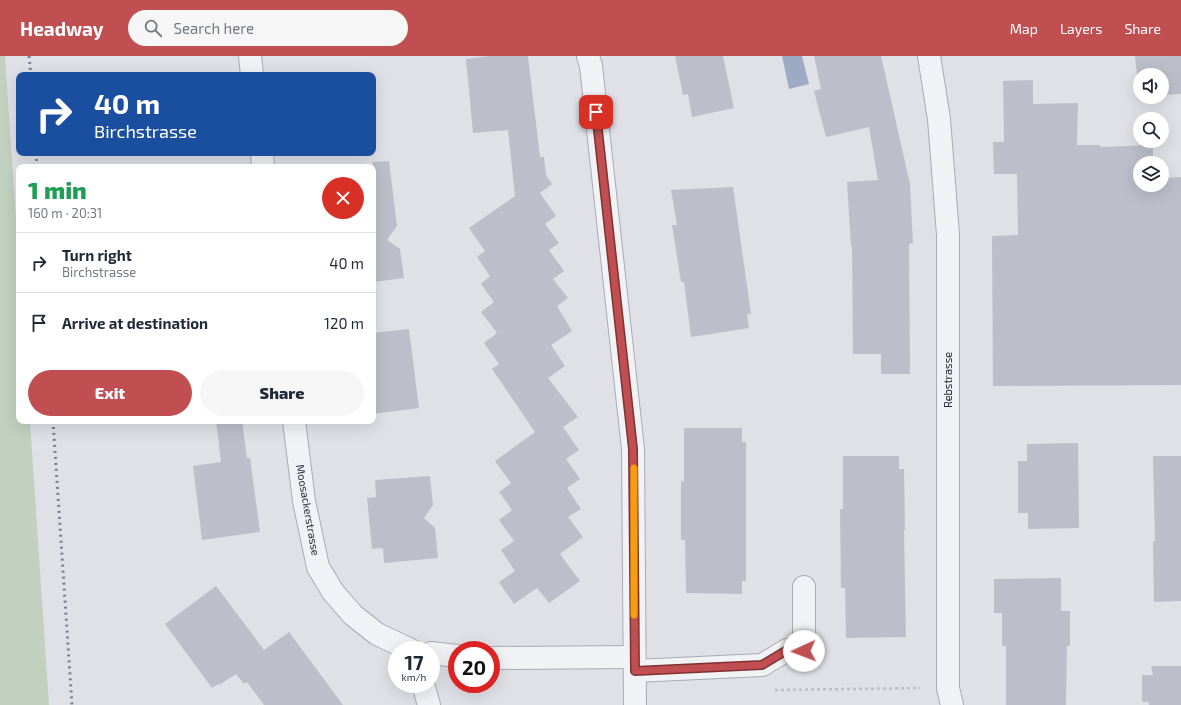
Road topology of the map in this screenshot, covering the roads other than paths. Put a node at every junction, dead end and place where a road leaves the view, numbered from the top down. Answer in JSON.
{"nodes":[{"id":1,"x":250,"y":56,"type":"edge"},
{"id":2,"x":588,"y":56,"type":"edge"},
{"id":3,"x":929,"y":56,"type":"edge"},
{"id":4,"x":252,"y":72,"type":"edge"},
{"id":5,"x":294,"y":424,"type":"edge"},
{"id":6,"x":804,"y":587,"type":"dead end"},
{"id":7,"x":392,"y":641,"type":"edge"},
{"id":8,"x":500,"y":658,"type":"edge"},
{"id":9,"x":635,"y":664,"type":"junction"},
{"id":10,"x":426,"y":693,"type":"edge"},
{"id":11,"x":950,"y":696,"type":"edge"},
{"id":12,"x":429,"y":705,"type":"edge"},
{"id":13,"x":635,"y":705,"type":"edge"}],
"edges":[{"from":1,"to":4,"type":"street"},
{"from":2,"to":9,"type":"street"},
{"from":3,"to":11,"type":"street","name":"Rebstrasse"},
{"from":5,"to":7,"type":"street","name":"Moosackerstrasse"},
{"from":6,"to":9,"type":"street"},
{"from":8,"to":9,"type":"street"},
{"from":9,"to":13,"type":"street"},
{"from":10,"to":12,"type":"street"}]}
